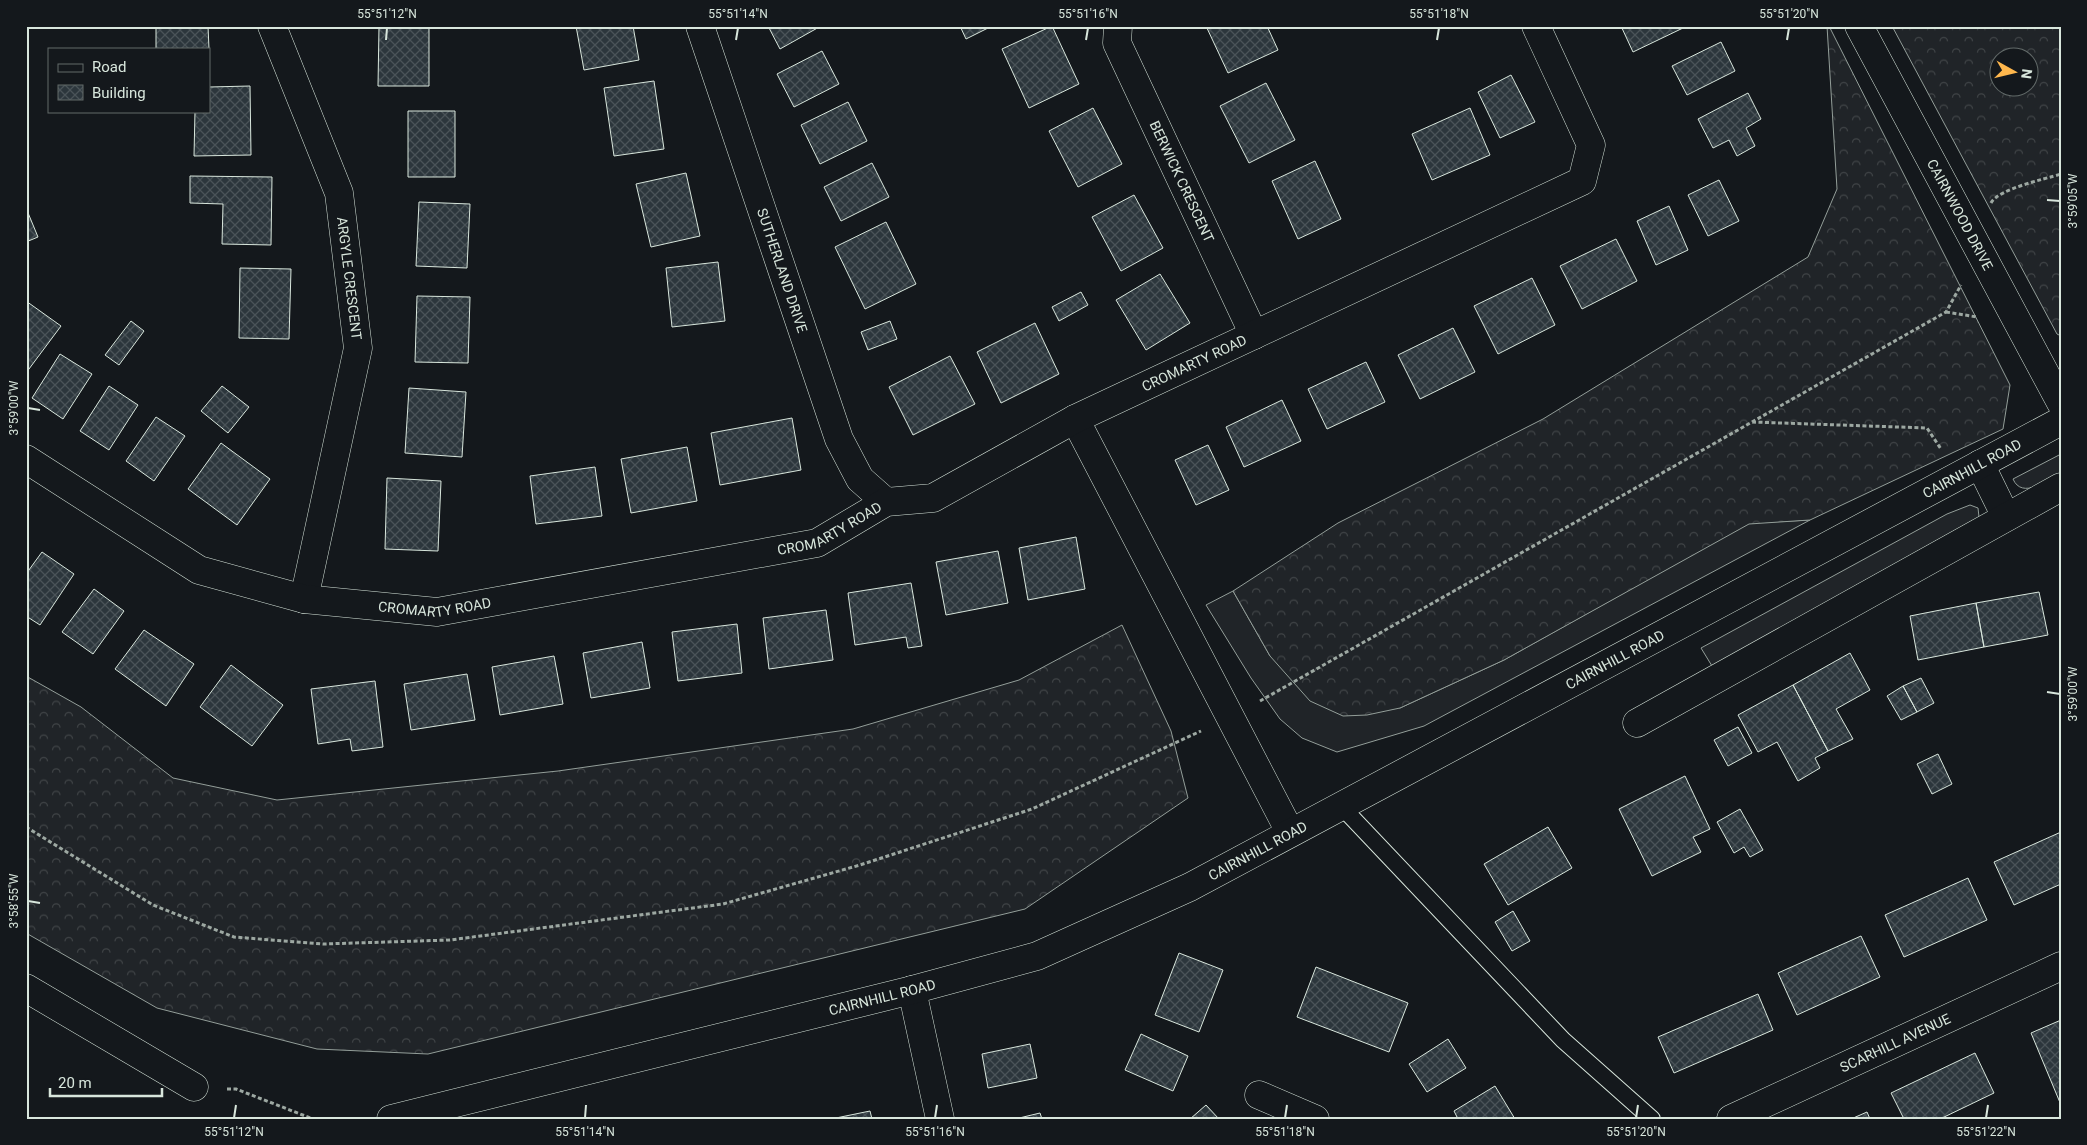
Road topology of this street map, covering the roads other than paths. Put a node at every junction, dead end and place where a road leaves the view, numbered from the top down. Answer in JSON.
{"nodes":[{"id":1,"x":272,"y":26,"type":"edge"},
{"id":2,"x":700,"y":26,"type":"edge"},
{"id":3,"x":1118,"y":26,"type":"edge"},
{"id":4,"x":1536,"y":26,"type":"edge"},
{"id":5,"x":1859,"y":26,"type":"edge"},
{"id":6,"x":1254,"y":335,"type":"junction"},
{"id":7,"x":2061,"y":403,"type":"edge"},
{"id":8,"x":1074,"y":419,"type":"junction"},
{"id":9,"x":2061,"y":421,"type":"edge"},
{"id":10,"x":26,"y":459,"type":"edge"},
{"id":11,"x":1970,"y":470,"type":"junction"},
{"id":12,"x":2061,"y":487,"type":"edge"},
{"id":13,"x":886,"y":502,"type":"junction"},
{"id":14,"x":2006,"y":517,"type":"junction"},
{"id":15,"x":304,"y":599,"type":"junction"},
{"id":16,"x":1637,"y":723,"type":"dead end"},
{"id":17,"x":1342,"y":807,"type":"junction"},
{"id":18,"x":1290,"y":832,"type":"junction"},
{"id":19,"x":2061,"y":966,"type":"edge"},
{"id":20,"x":26,"y":988,"type":"edge"},
{"id":21,"x":912,"y":990,"type":"junction"},
{"id":22,"x":194,"y":1087,"type":"road end"},
{"id":23,"x":1259,"y":1095,"type":"dead end"},
{"id":24,"x":391,"y":1119,"type":"edge"},
{"id":25,"x":940,"y":1119,"type":"edge"},
{"id":26,"x":1315,"y":1119,"type":"edge"},
{"id":27,"x":1652,"y":1119,"type":"edge"},
{"id":28,"x":1730,"y":1119,"type":"edge"}],
"edges":[{"from":1,"to":15,"type":"street","name":"ARGYLE CRESCENT"},
{"from":2,"to":13,"type":"street","name":"SUTHERLAND DRIVE"},
{"from":3,"to":6,"type":"street","name":"BERWICK CRESCENT"},
{"from":4,"to":6,"type":"street","name":"CROMARTY ROAD"},
{"from":5,"to":7,"type":"street","name":"CAIRNWOOD DRIVE"},
{"from":6,"to":8,"type":"street","name":"CROMARTY ROAD"},
{"from":8,"to":13,"type":"street","name":"CROMARTY ROAD"},
{"from":8,"to":18,"type":"street"},
{"from":9,"to":11,"type":"street","name":"CAIRNHILL ROAD"},
{"from":10,"to":15,"type":"street","name":"CROMARTY ROAD"},
{"from":11,"to":14,"type":"street"},
{"from":11,"to":17,"type":"street","name":"CAIRNHILL ROAD"},
{"from":12,"to":14,"type":"street"},
{"from":13,"to":15,"type":"street","name":"CROMARTY ROAD"},
{"from":14,"to":16,"type":"street"},
{"from":17,"to":18,"type":"street","name":"CAIRNHILL ROAD"},
{"from":17,"to":27,"type":"lane"},
{"from":18,"to":21,"type":"street","name":"CAIRNHILL ROAD"},
{"from":19,"to":28,"type":"street","name":"SCARHILL AVENUE"},
{"from":20,"to":22,"type":"street"},
{"from":21,"to":24,"type":"street","name":"CAIRNHILL ROAD"},
{"from":21,"to":25,"type":"street"},
{"from":23,"to":26,"type":"street"}]}
